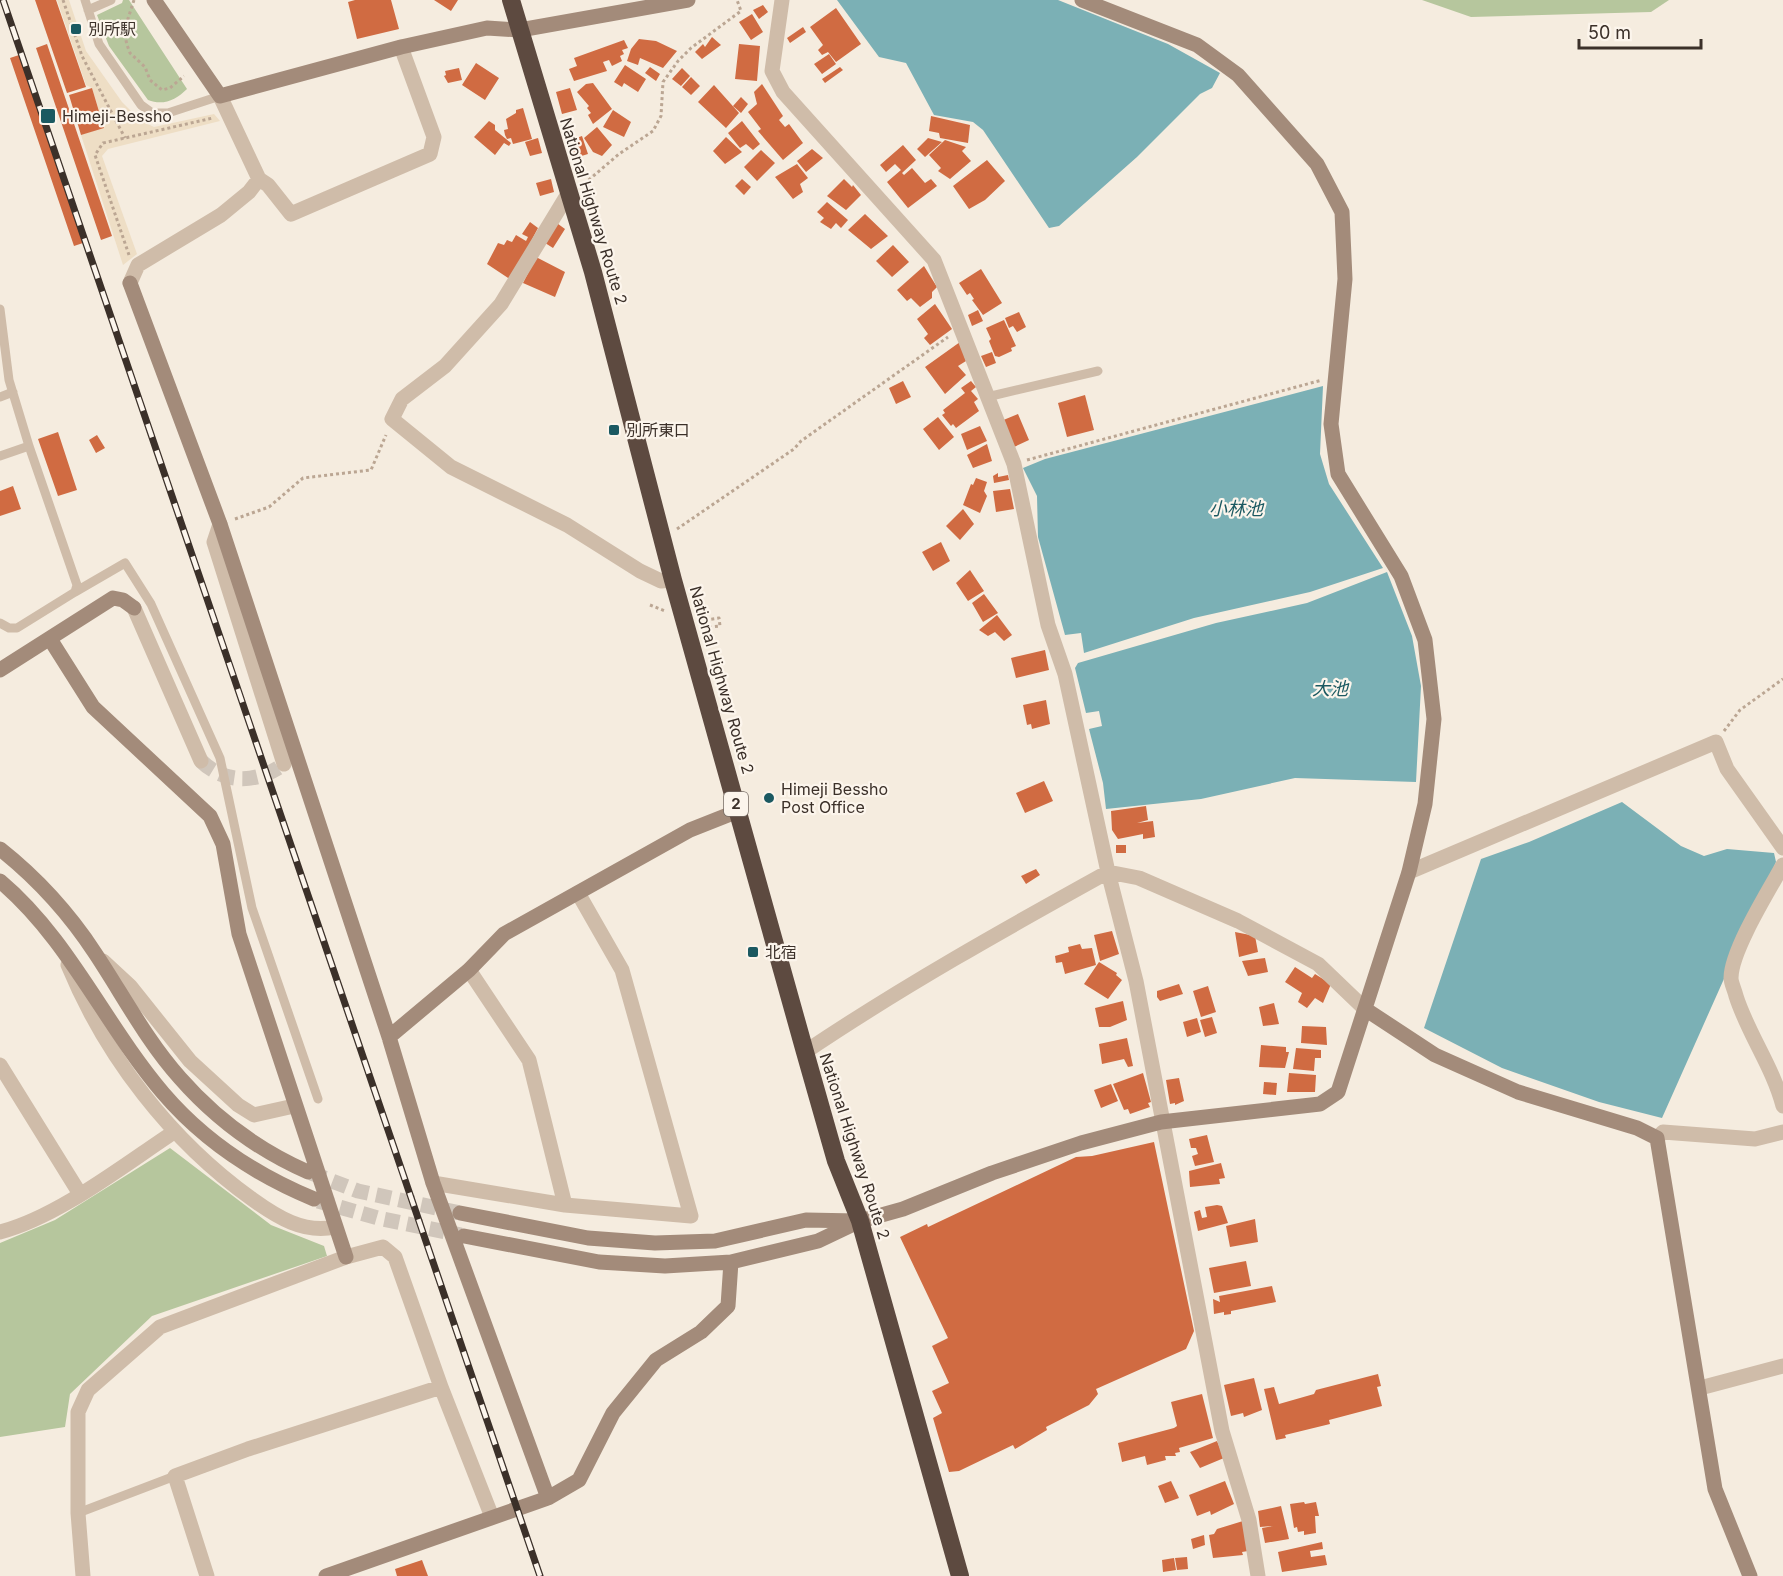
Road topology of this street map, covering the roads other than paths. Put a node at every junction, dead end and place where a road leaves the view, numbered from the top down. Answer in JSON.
{"nodes":[{"id":1,"x":111,"y":0,"type":"edge"},
{"id":2,"x":154,"y":0,"type":"edge"},
{"id":3,"x":511,"y":0,"type":"edge"},
{"id":4,"x":688,"y":0,"type":"edge"},
{"id":5,"x":782,"y":0,"type":"edge"},
{"id":6,"x":1082,"y":0,"type":"edge"},
{"id":7,"x":87,"y":5,"type":"edge"},
{"id":8,"x":520,"y":30,"type":"junction"},
{"id":9,"x":401,"y":47,"type":"junction"},
{"id":10,"x":220,"y":96,"type":"junction"},
{"id":11,"x":259,"y":179,"type":"junction"},
{"id":12,"x":568,"y":194,"type":"junction"},
{"id":13,"x":0,"y":309,"type":"edge"},
{"id":14,"x":1098,"y":371,"type":"dead end"},
{"id":15,"x":13,"y":392,"type":"junction"},
{"id":16,"x":0,"y":397,"type":"edge"},
{"id":17,"x":987,"y":398,"type":"junction"},
{"id":18,"x":29,"y":446,"type":"junction"},
{"id":19,"x":0,"y":456,"type":"edge"},
{"id":20,"x":220,"y":524,"type":"junction"},
{"id":21,"x":674,"y":580,"type":"junction"},
{"id":22,"x":75,"y":592,"type":"junction"},
{"id":23,"x":0,"y":623,"type":"edge"},
{"id":24,"x":50,"y":639,"type":"junction"},
{"id":25,"x":0,"y":670,"type":"edge"},
{"id":26,"x":201,"y":761,"type":"tunnel mouth"},
{"id":27,"x":284,"y":764,"type":"dead end"},
{"id":28,"x":738,"y":811,"type":"junction"},
{"id":29,"x":0,"y":849,"type":"edge"},
{"id":30,"x":1783,"y":849,"type":"edge"},
{"id":31,"x":1783,"y":865,"type":"edge"},
{"id":32,"x":1108,"y":872,"type":"junction"},
{"id":33,"x":1409,"y":872,"type":"junction"},
{"id":34,"x":0,"y":881,"type":"edge"},
{"id":35,"x":578,"y":893,"type":"junction"},
{"id":36,"x":62,"y":949,"type":"junction"},
{"id":37,"x":96,"y":954,"type":"junction"},
{"id":38,"x":469,"y":970,"type":"junction"},
{"id":39,"x":1365,"y":1009,"type":"junction"},
{"id":40,"x":389,"y":1037,"type":"junction"},
{"id":41,"x":805,"y":1052,"type":"junction"},
{"id":42,"x":0,"y":1065,"type":"edge"},
{"id":43,"x":318,"y":1099,"type":"dead end"},
{"id":44,"x":294,"y":1106,"type":"junction"},
{"id":45,"x":1783,"y":1106,"type":"edge"},
{"id":46,"x":1161,"y":1122,"type":"junction"},
{"id":47,"x":174,"y":1132,"type":"junction"},
{"id":48,"x":1783,"y":1132,"type":"edge"},
{"id":49,"x":1657,"y":1138,"type":"junction"},
{"id":50,"x":308,"y":1172,"type":"tunnel mouth"},
{"id":51,"x":433,"y":1183,"type":"junction"},
{"id":52,"x":80,"y":1194,"type":"junction"},
{"id":53,"x":314,"y":1199,"type":"tunnel mouth"},
{"id":54,"x":565,"y":1205,"type":"junction"},
{"id":55,"x":460,"y":1213,"type":"tunnel mouth"},
{"id":56,"x":860,"y":1221,"type":"junction"},
{"id":57,"x":335,"y":1227,"type":"junction"},
{"id":58,"x":0,"y":1232,"type":"edge"},
{"id":59,"x":464,"y":1236,"type":"tunnel mouth"},
{"id":60,"x":346,"y":1257,"type":"junction"},
{"id":61,"x":731,"y":1262,"type":"junction"},
{"id":62,"x":1783,"y":1366,"type":"edge"},
{"id":63,"x":441,"y":1387,"type":"junction"},
{"id":64,"x":1700,"y":1388,"type":"junction"},
{"id":65,"x":175,"y":1476,"type":"junction"},
{"id":66,"x":548,"y":1498,"type":"junction"},
{"id":67,"x":78,"y":1513,"type":"junction"},
{"id":68,"x":492,"y":1517,"type":"junction"},
{"id":69,"x":83,"y":1576,"type":"edge"},
{"id":70,"x":207,"y":1576,"type":"edge"},
{"id":71,"x":326,"y":1576,"type":"edge"},
{"id":72,"x":960,"y":1576,"type":"edge"},
{"id":73,"x":1258,"y":1576,"type":"edge"},
{"id":74,"x":1750,"y":1576,"type":"edge"}],
"edges":[{"from":1,"to":7,"type":"lane"},
{"from":2,"to":10,"type":"street"},
{"from":3,"to":8,"type":"highway","name":"National Highway Route 2","number":"2"},
{"from":4,"to":8,"type":"street"},
{"from":5,"to":17,"type":"street"},
{"from":6,"to":33,"type":"street"},
{"from":7,"to":10,"type":"lane"},
{"from":8,"to":9,"type":"street"},
{"from":8,"to":12,"type":"highway","name":"National Highway Route 2","number":"2"},
{"from":9,"to":10,"type":"street"},
{"from":9,"to":11,"type":"street"},
{"from":10,"to":11,"type":"street"},
{"from":11,"to":20,"type":"street"},
{"from":12,"to":21,"type":"highway","name":"National Highway Route 2","number":"2"},
{"from":12,"to":21,"type":"street"},
{"from":13,"to":15,"type":"lane"},
{"from":14,"to":17,"type":"lane"},
{"from":15,"to":16,"type":"lane"},
{"from":15,"to":18,"type":"lane"},
{"from":17,"to":32,"type":"street"},
{"from":18,"to":19,"type":"lane"},
{"from":18,"to":22,"type":"lane"},
{"from":20,"to":27,"type":"street"},
{"from":20,"to":40,"type":"street"},
{"from":21,"to":28,"type":"highway","name":"National Highway Route 2","number":"2"},
{"from":22,"to":23,"type":"lane"},
{"from":22,"to":43,"type":"lane"},
{"from":24,"to":25,"type":"street"},
{"from":24,"to":26,"type":"street"},
{"from":24,"to":44,"type":"street"},
{"from":28,"to":35,"type":"street"},
{"from":28,"to":41,"type":"highway","name":"National Highway Route 2","number":"2"},
{"from":29,"to":37,"type":"street"},
{"from":30,"to":33,"type":"street"},
{"from":31,"to":45,"type":"street"},
{"from":32,"to":39,"type":"street"},
{"from":32,"to":41,"type":"street"},
{"from":32,"to":46,"type":"street"},
{"from":33,"to":39,"type":"street"},
{"from":34,"to":36,"type":"street"},
{"from":35,"to":38,"type":"street"},
{"from":35,"to":54,"type":"street"},
{"from":36,"to":47,"type":"street"},
{"from":36,"to":53,"type":"street"},
{"from":37,"to":44,"type":"street"},
{"from":37,"to":50,"type":"street"},
{"from":38,"to":40,"type":"street"},
{"from":38,"to":54,"type":"street"},
{"from":39,"to":46,"type":"street"},
{"from":39,"to":49,"type":"street"},
{"from":40,"to":51,"type":"street"},
{"from":41,"to":56,"type":"highway","name":"National Highway Route 2","number":"2"},
{"from":42,"to":52,"type":"street"},
{"from":44,"to":57,"type":"street"},
{"from":46,"to":56,"type":"street"},
{"from":46,"to":73,"type":"street"},
{"from":47,"to":52,"type":"street"},
{"from":47,"to":57,"type":"street"},
{"from":48,"to":49,"type":"street"},
{"from":49,"to":64,"type":"street"},
{"from":51,"to":54,"type":"street"},
{"from":51,"to":66,"type":"street"},
{"from":52,"to":58,"type":"street"},
{"from":55,"to":56,"type":"street"},
{"from":56,"to":61,"type":"street"},
{"from":56,"to":72,"type":"highway","name":"National Highway Route 2","number":"2"},
{"from":57,"to":60,"type":"street"},
{"from":59,"to":61,"type":"street"},
{"from":60,"to":63,"type":"street"},
{"from":60,"to":67,"type":"street"},
{"from":61,"to":66,"type":"street"},
{"from":62,"to":64,"type":"street"},
{"from":63,"to":65,"type":"street"},
{"from":63,"to":68,"type":"street"},
{"from":64,"to":74,"type":"street"},
{"from":65,"to":67,"type":"lane"},
{"from":65,"to":70,"type":"street"},
{"from":66,"to":68,"type":"street"},
{"from":67,"to":69,"type":"street"},
{"from":68,"to":71,"type":"street"}]}
